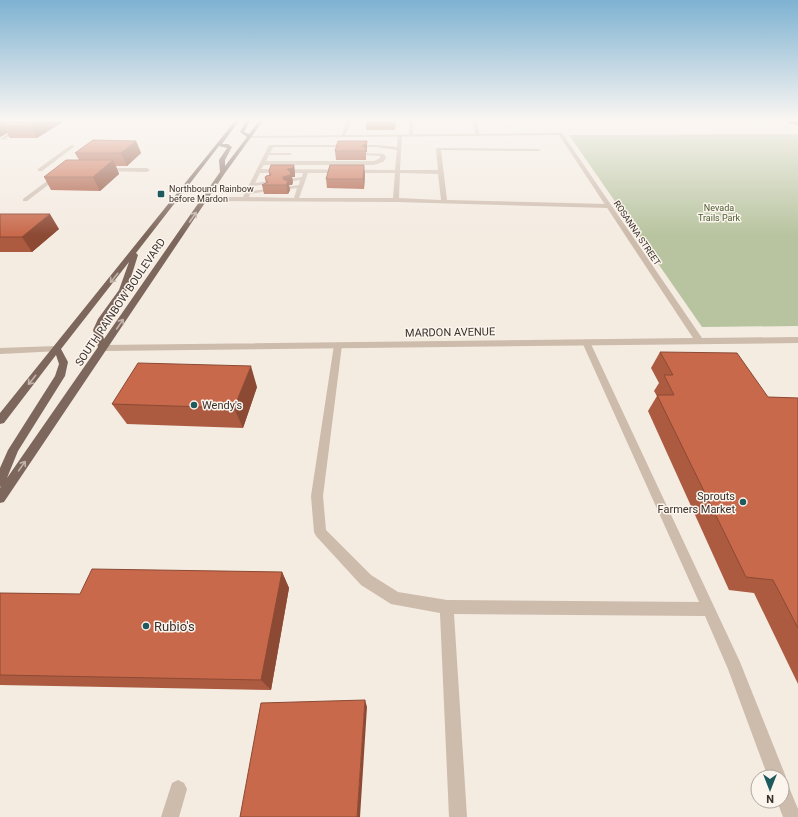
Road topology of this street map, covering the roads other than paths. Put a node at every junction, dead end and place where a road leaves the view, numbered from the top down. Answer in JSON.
{"nodes":[{"id":1,"x":55,"y":159,"type":"edge"},
{"id":2,"x":207,"y":159,"type":"edge"},
{"id":3,"x":223,"y":159,"type":"edge"},
{"id":4,"x":233,"y":159,"type":"edge"},
{"id":5,"x":265,"y":159,"type":"edge"},
{"id":6,"x":382,"y":159,"type":"edge"},
{"id":7,"x":399,"y":159,"type":"edge"},
{"id":8,"x":439,"y":159,"type":"edge"},
{"id":9,"x":577,"y":159,"type":"edge"},
{"id":10,"x":263,"y":163,"type":"junction"},
{"id":11,"x":40,"y":170,"type":"dead end"},
{"id":12,"x":95,"y":170,"type":"edge"},
{"id":13,"x":147,"y":170,"type":"dead end"},
{"id":14,"x":258,"y":171,"type":"junction"},
{"id":15,"x":223,"y":172,"type":"junction"},
{"id":16,"x":398,"y":172,"type":"junction"},
{"id":17,"x":440,"y":172,"type":"junction"},
{"id":18,"x":60,"y":174,"type":"edge"},
{"id":19,"x":305,"y":175,"type":"junction"},
{"id":20,"x":293,"y":179,"type":"edge"},
{"id":21,"x":269,"y":183,"type":"edge"},
{"id":22,"x":251,"y":185,"type":"junction"},
{"id":23,"x":301,"y":186,"type":"junction"},
{"id":24,"x":289,"y":187,"type":"edge"},
{"id":25,"x":266,"y":191,"type":"edge"},
{"id":26,"x":246,"y":196,"type":"junction"},
{"id":27,"x":205,"y":199,"type":"junction"},
{"id":28,"x":296,"y":199,"type":"junction"},
{"id":29,"x":25,"y":200,"type":"dead end"},
{"id":30,"x":396,"y":200,"type":"junction"},
{"id":31,"x":444,"y":202,"type":"junction"},
{"id":32,"x":608,"y":206,"type":"junction"},
{"id":33,"x":138,"y":248,"type":"junction"},
{"id":34,"x":798,"y":340,"type":"edge"},
{"id":35,"x":699,"y":341,"type":"junction"},
{"id":36,"x":586,"y":342,"type":"junction"},
{"id":37,"x":338,"y":345,"type":"junction"},
{"id":38,"x":103,"y":348,"type":"junction"},
{"id":39,"x":57,"y":350,"type":"junction"},
{"id":40,"x":0,"y":351,"type":"edge"},
{"id":41,"x":0,"y":420,"type":"edge"},
{"id":42,"x":0,"y":482,"type":"edge"},
{"id":43,"x":0,"y":498,"type":"edge"},
{"id":44,"x":447,"y":607,"type":"junction"},
{"id":45,"x":709,"y":609,"type":"junction"},
{"id":46,"x":773,"y":769,"type":"edge"},
{"id":47,"x":178,"y":788,"type":"dead end"},
{"id":48,"x":170,"y":817,"type":"edge"},
{"id":49,"x":458,"y":817,"type":"edge"}],
"edges":[{"from":1,"to":11,"type":"street"},
{"from":2,"to":33,"type":"main road","name":"SOUTH RAINBOW BOULEVARD"},
{"from":3,"to":15,"type":"main road"},
{"from":4,"to":15,"type":"main road","name":"SOUTH RAINBOW BOULEVARD"},
{"from":5,"to":10,"type":"street"},
{"from":6,"to":10,"type":"street"},
{"from":7,"to":16,"type":"street"},
{"from":8,"to":17,"type":"street"},
{"from":9,"to":32,"type":"street","name":"ROSANNA STREET"},
{"from":10,"to":14,"type":"street"},
{"from":12,"to":13,"type":"street"},
{"from":14,"to":19,"type":"street"},
{"from":14,"to":22,"type":"street"},
{"from":15,"to":27,"type":"main road","name":"SOUTH RAINBOW BOULEVARD"},
{"from":16,"to":17,"type":"street"},
{"from":16,"to":19,"type":"street"},
{"from":16,"to":30,"type":"street"},
{"from":17,"to":31,"type":"street"},
{"from":18,"to":29,"type":"street"},
{"from":19,"to":20,"type":"street"},
{"from":19,"to":23,"type":"street"},
{"from":21,"to":22,"type":"street"},
{"from":22,"to":26,"type":"street"},
{"from":23,"to":24,"type":"street"},
{"from":23,"to":28,"type":"street"},
{"from":25,"to":26,"type":"street"},
{"from":26,"to":27,"type":"street"},
{"from":26,"to":28,"type":"street"},
{"from":38,"to":27,"type":"main road","name":"SOUTH RAINBOW BOULEVARD","one_way":true},
{"from":28,"to":30,"type":"street"},
{"from":30,"to":31,"type":"street"},
{"from":31,"to":32,"type":"street"},
{"from":32,"to":35,"type":"street","name":"ROSANNA STREET"},
{"from":33,"to":38,"type":"main road"},
{"from":33,"to":39,"type":"main road","name":"SOUTH RAINBOW BOULEVARD","one_way":true},
{"from":34,"to":35,"type":"street","name":"MARDON AVENUE"},
{"from":35,"to":36,"type":"street","name":"MARDON AVENUE"},
{"from":36,"to":37,"type":"street","name":"MARDON AVENUE"},
{"from":36,"to":45,"type":"street"},
{"from":37,"to":38,"type":"street","name":"MARDON AVENUE"},
{"from":37,"to":44,"type":"street"},
{"from":43,"to":38,"type":"main road","name":"SOUTH RAINBOW BOULEVARD","one_way":true},
{"from":39,"to":40,"type":"street"},
{"from":39,"to":41,"type":"main road","name":"SOUTH RAINBOW BOULEVARD","one_way":true},
{"from":39,"to":42,"type":"main road"},
{"from":44,"to":45,"type":"street"},
{"from":44,"to":49,"type":"street"},
{"from":45,"to":46,"type":"street"},
{"from":47,"to":48,"type":"street"}]}
